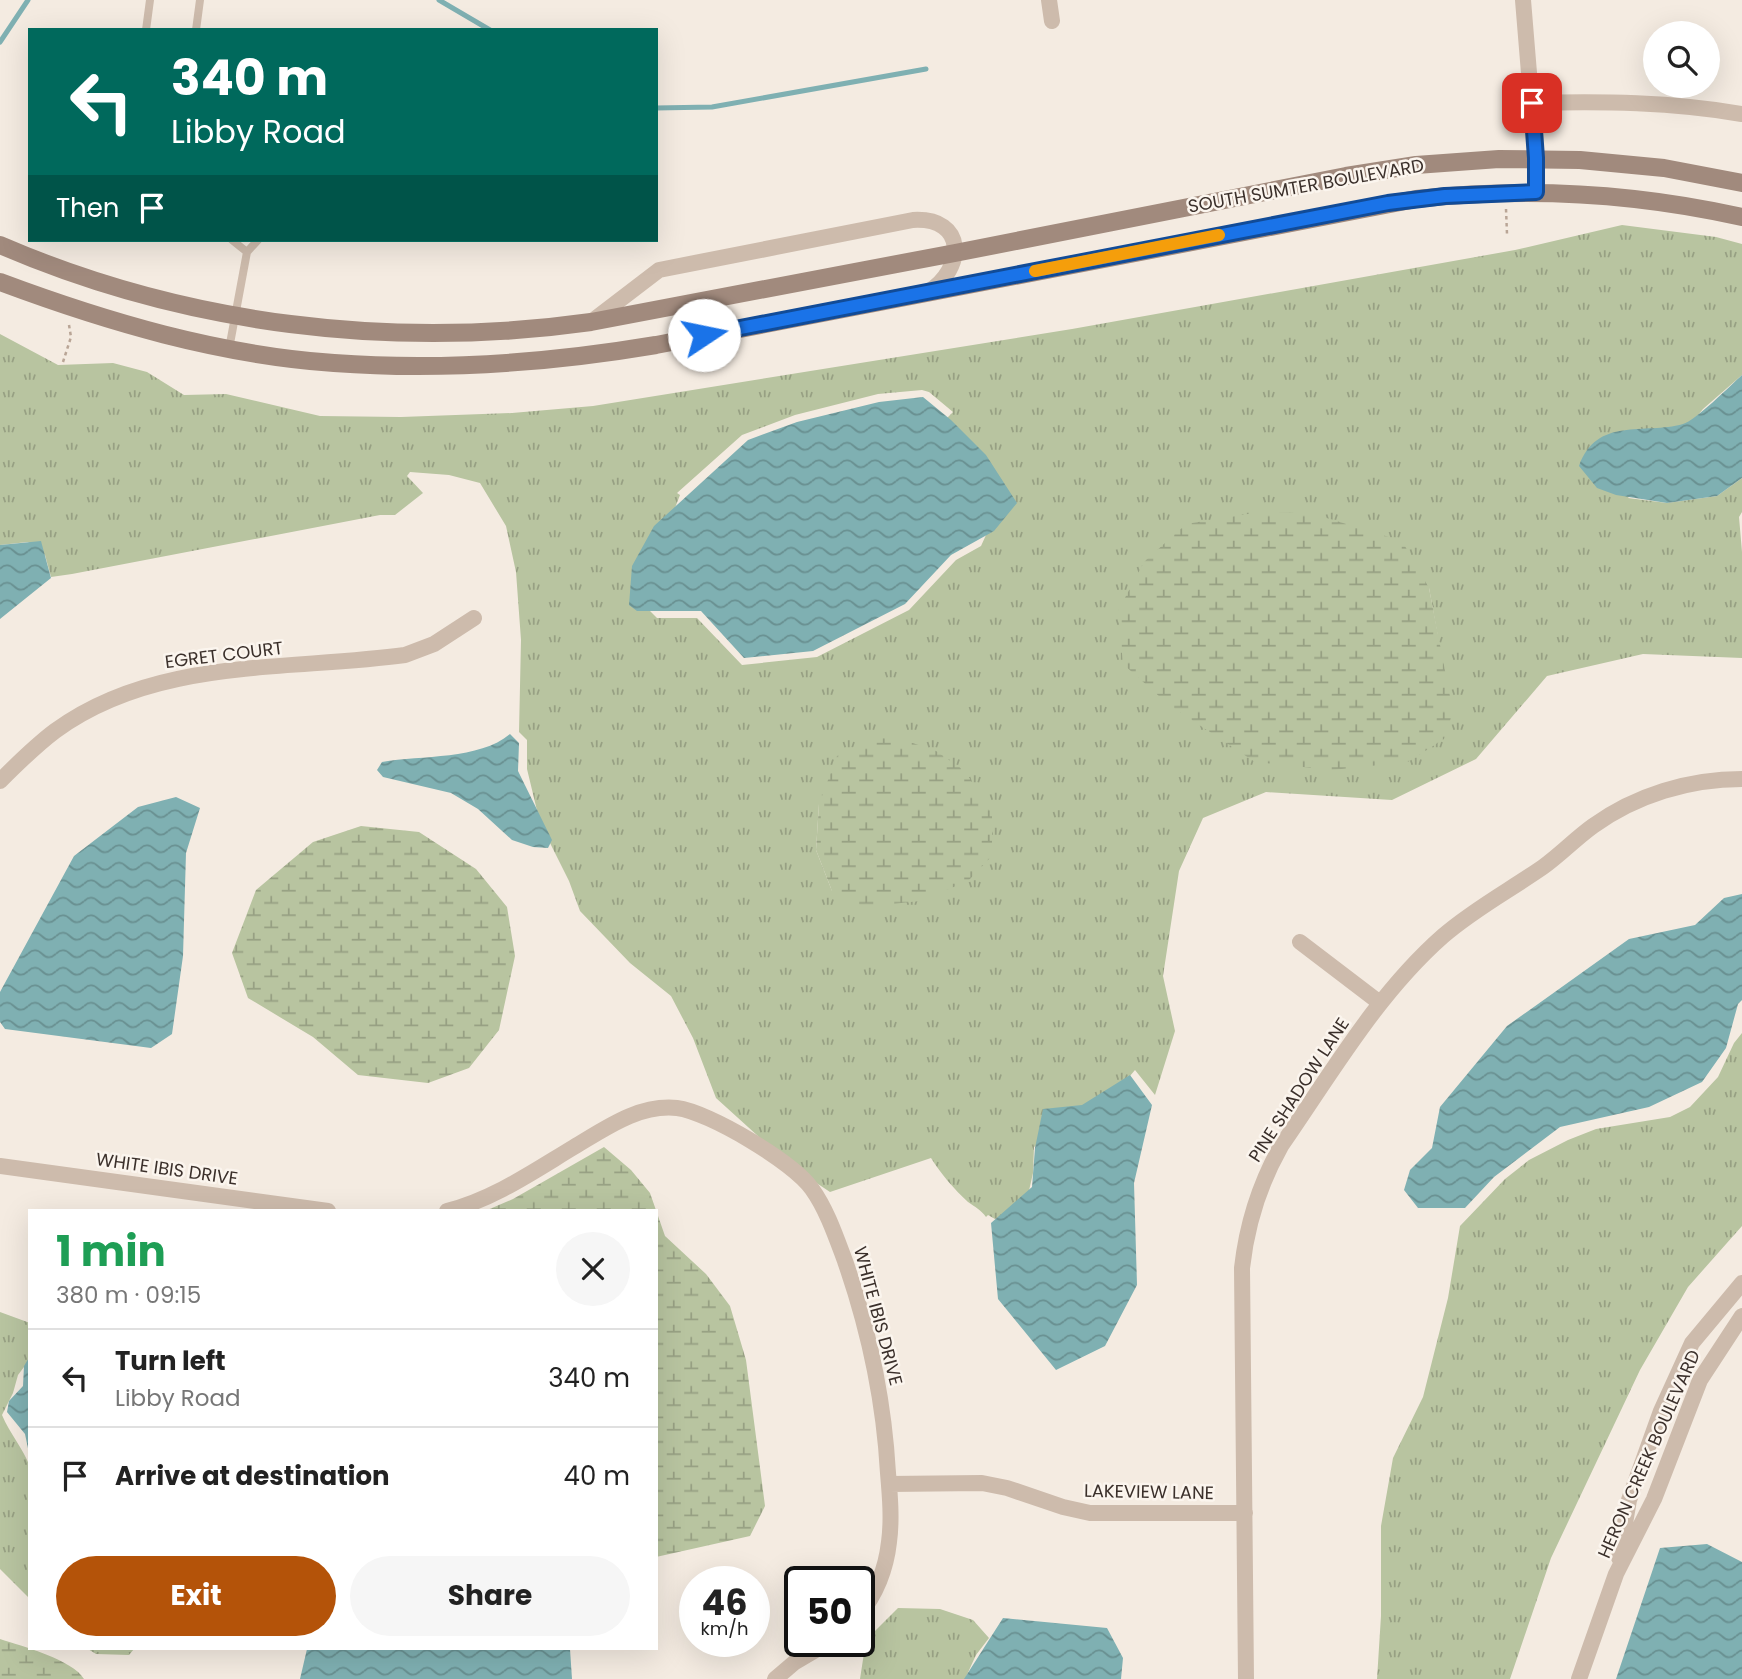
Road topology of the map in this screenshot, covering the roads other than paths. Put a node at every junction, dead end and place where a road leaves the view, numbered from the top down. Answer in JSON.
{"nodes":[{"id":1,"x":150,"y":0,"type":"edge"},
{"id":2,"x":200,"y":0,"type":"edge"},
{"id":3,"x":1049,"y":0,"type":"edge"},
{"id":4,"x":1523,"y":0,"type":"edge"},
{"id":5,"x":1052,"y":21,"type":"dead end"},
{"id":6,"x":146,"y":28,"type":"edge"},
{"id":7,"x":196,"y":28,"type":"edge"},
{"id":8,"x":1532,"y":103,"type":"junction"},
{"id":9,"x":1742,"y":114,"type":"edge"},
{"id":10,"x":1536,"y":158,"type":"junction"},
{"id":11,"x":1742,"y":183,"type":"edge"},
{"id":12,"x":1536,"y":192,"type":"junction"},
{"id":13,"x":1742,"y":217,"type":"edge"},
{"id":14,"x":234,"y":242,"type":"edge"},
{"id":15,"x":256,"y":242,"type":"edge"},
{"id":16,"x":0,"y":245,"type":"edge"},
{"id":17,"x":247,"y":252,"type":"junction"},
{"id":18,"x":955,"y":253,"type":"junction"},
{"id":19,"x":0,"y":282,"type":"edge"},
{"id":20,"x":928,"y":292,"type":"junction"},
{"id":21,"x":236,"y":316,"type":"junction"},
{"id":22,"x":591,"y":321,"type":"junction"},
{"id":23,"x":229,"y":349,"type":"junction"},
{"id":24,"x":474,"y":618,"type":"dead end"},
{"id":25,"x":1742,"y":779,"type":"edge"},
{"id":26,"x":0,"y":782,"type":"edge"},
{"id":27,"x":1300,"y":943,"type":"dead end"},
{"id":28,"x":1380,"y":1003,"type":"junction"},
{"id":29,"x":0,"y":1166,"type":"edge"},
{"id":30,"x":234,"y":1205,"type":"edge"},
{"id":31,"x":297,"y":1209,"type":"edge"},
{"id":32,"x":453,"y":1209,"type":"edge"},
{"id":33,"x":1742,"y":1283,"type":"edge"},
{"id":34,"x":1742,"y":1316,"type":"edge"},
{"id":35,"x":889,"y":1484,"type":"junction"},
{"id":36,"x":1245,"y":1513,"type":"junction"},
{"id":37,"x":1616,"y":1574,"type":"junction"},
{"id":38,"x":875,"y":1590,"type":"edge"},
{"id":39,"x":804,"y":1657,"type":"edge"},
{"id":40,"x":775,"y":1679,"type":"edge"},
{"id":41,"x":1246,"y":1679,"type":"edge"},
{"id":42,"x":1579,"y":1679,"type":"edge"}],
"edges":[{"from":1,"to":6,"type":"lane"},
{"from":2,"to":7,"type":"lane"},
{"from":3,"to":5,"type":"street"},
{"from":4,"to":8,"type":"street"},
{"from":8,"to":9,"type":"street"},
{"from":8,"to":10,"type":"street"},
{"from":10,"to":11,"type":"main road","name":"SOUTH SUMTER BOULEVARD"},
{"from":10,"to":12,"type":"street"},
{"from":10,"to":18,"type":"main road","name":"SOUTH SUMTER BOULEVARD"},
{"from":12,"to":13,"type":"main road","name":"SOUTH SUMTER BOULEVARD"},
{"from":12,"to":20,"type":"main road","name":"SOUTH SUMTER BOULEVARD"},
{"from":14,"to":17,"type":"lane"},
{"from":15,"to":17,"type":"lane"},
{"from":16,"to":21,"type":"main road","name":"SOUTH SUMTER BOULEVARD"},
{"from":17,"to":21,"type":"lane"},
{"from":18,"to":20,"type":"street"},
{"from":18,"to":22,"type":"main road","name":"SOUTH SUMTER BOULEVARD"},
{"from":18,"to":22,"type":"street"},
{"from":19,"to":23,"type":"main road","name":"SOUTH SUMTER BOULEVARD"},
{"from":20,"to":23,"type":"main road","name":"SOUTH SUMTER BOULEVARD"},
{"from":21,"to":22,"type":"main road","name":"SOUTH SUMTER BOULEVARD"},
{"from":21,"to":23,"type":"lane"},
{"from":24,"to":26,"type":"street","name":"EGRET COURT"},
{"from":25,"to":28,"type":"street","name":"PINE SHADOW LANE"},
{"from":27,"to":28,"type":"street"},
{"from":28,"to":36,"type":"street","name":"PINE SHADOW LANE"},
{"from":29,"to":30,"type":"street","name":"WHITE IBIS DRIVE"},
{"from":30,"to":31,"type":"street","name":"WHITE IBIS DRIVE"},
{"from":32,"to":35,"type":"street","name":"WHITE IBIS DRIVE"},
{"from":33,"to":37,"type":"street","name":"HERON CREEK BOULEVARD"},
{"from":34,"to":37,"type":"street","name":"HERON CREEK BOULEVARD"},
{"from":35,"to":36,"type":"street","name":"LAKEVIEW LANE"},
{"from":35,"to":38,"type":"street","name":"WHITE IBIS DRIVE"},
{"from":36,"to":41,"type":"street","name":"PINE SHADOW LANE"},
{"from":37,"to":42,"type":"street","name":"HERON CREEK BOULEVARD"},
{"from":39,"to":40,"type":"street"}]}
